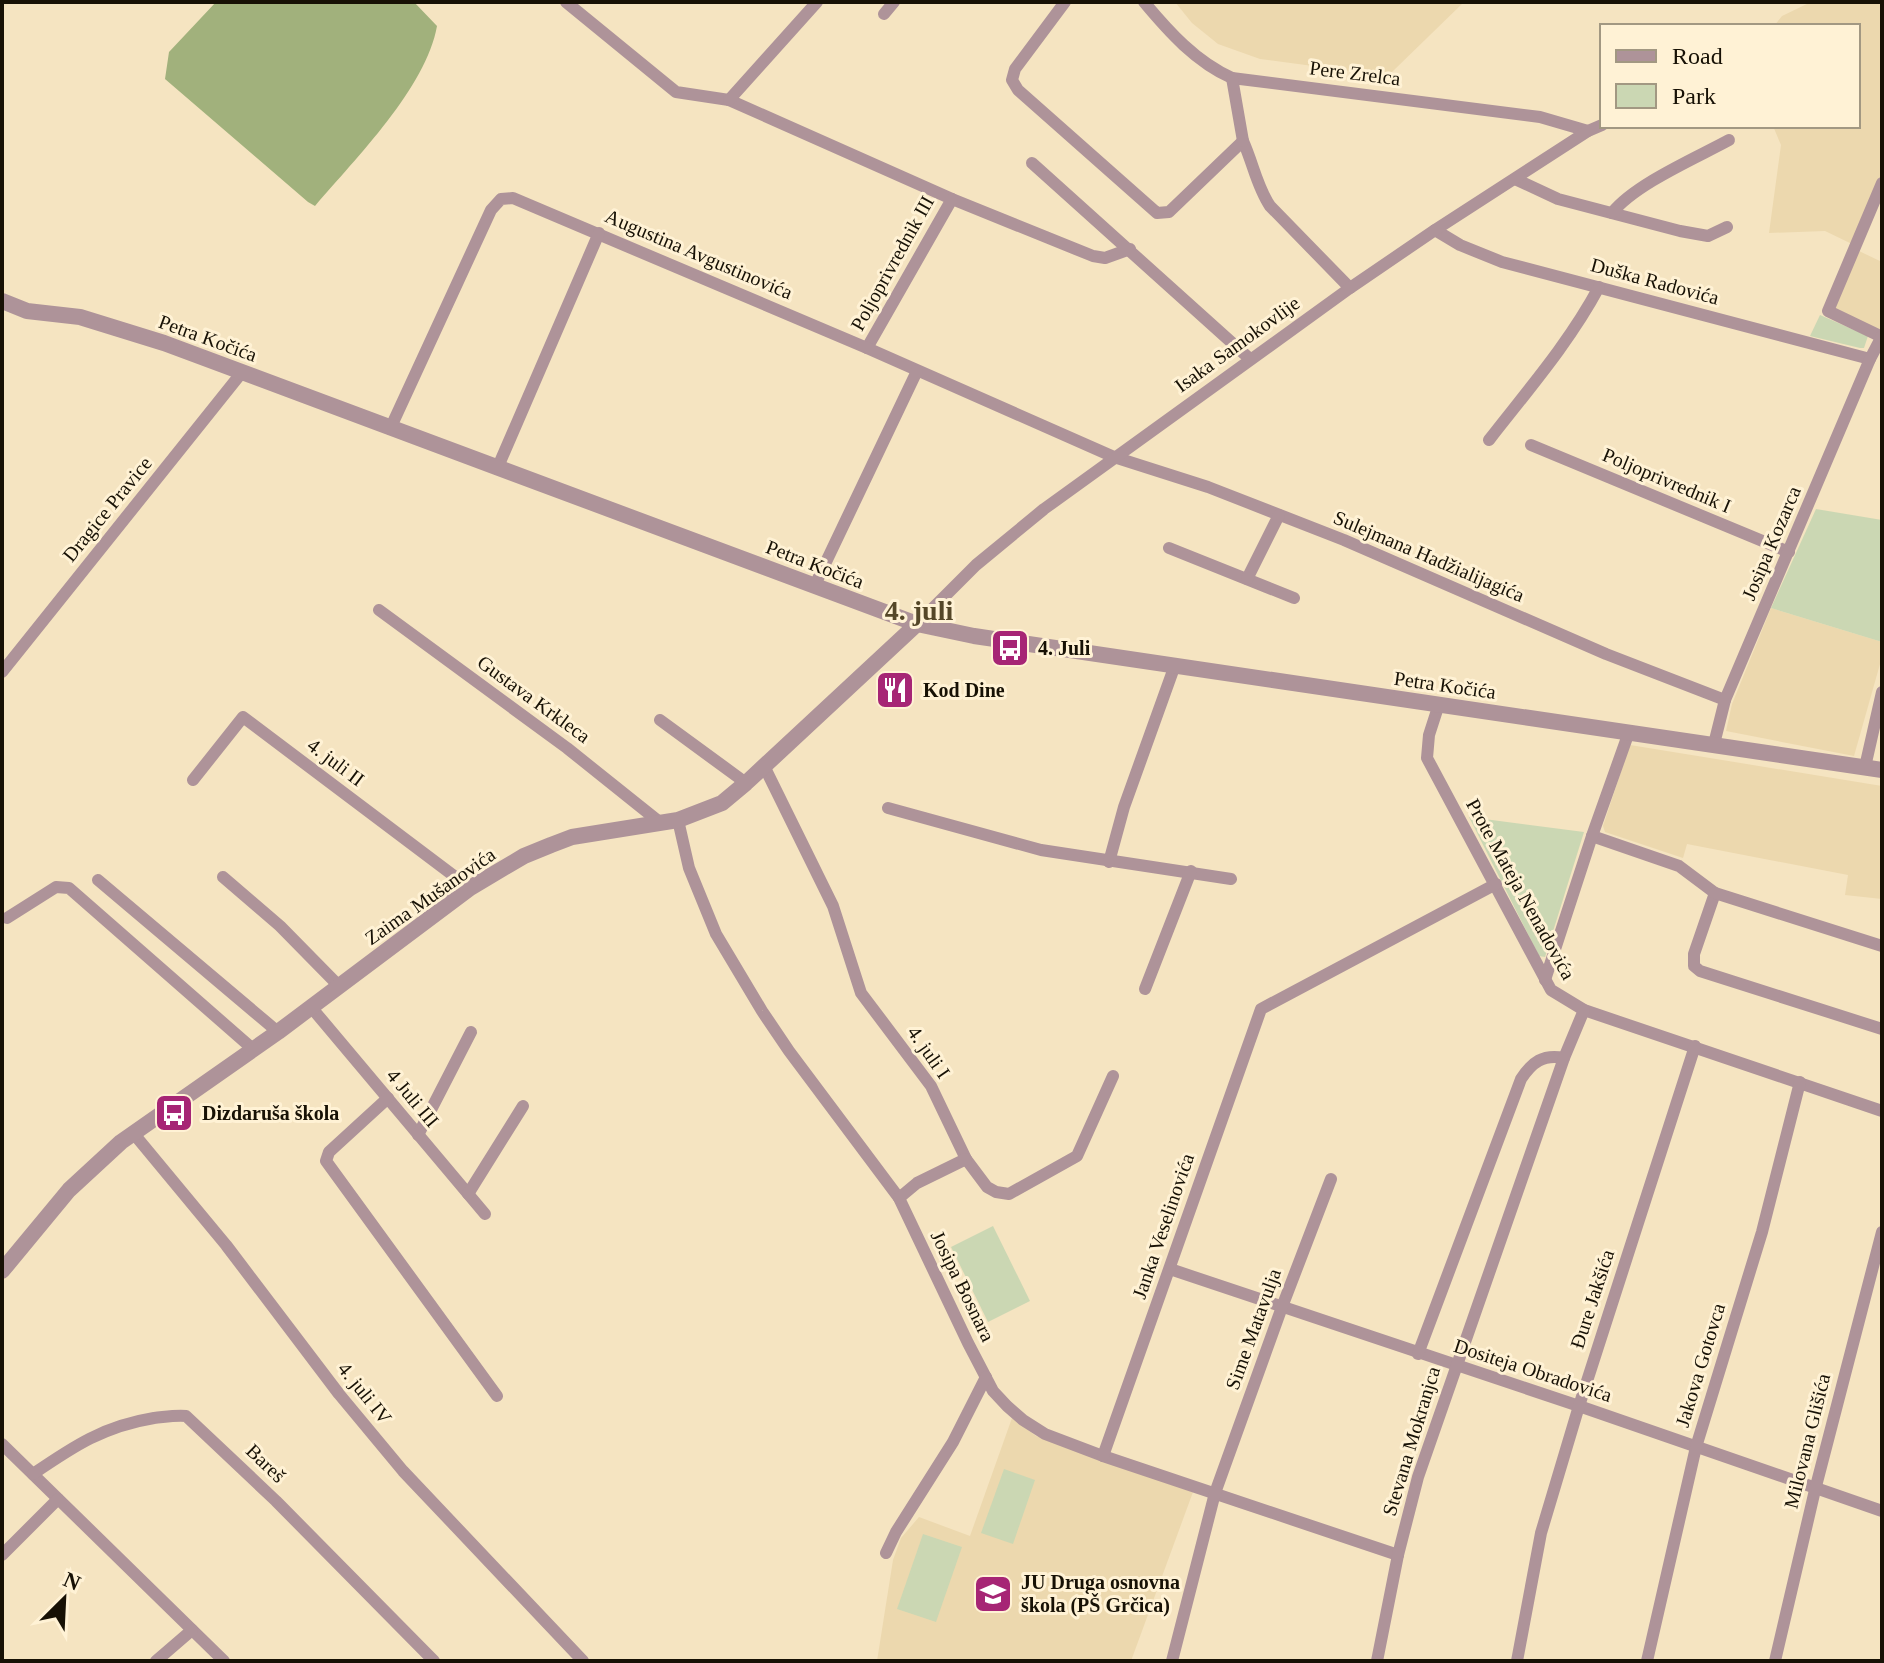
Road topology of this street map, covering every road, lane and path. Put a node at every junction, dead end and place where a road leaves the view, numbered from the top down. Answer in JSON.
{"nodes":[{"id":1,"x":566,"y":2,"type":"edge"},
{"id":2,"x":817,"y":2,"type":"edge"},
{"id":3,"x":894,"y":2,"type":"edge"},
{"id":4,"x":1065,"y":2,"type":"edge"},
{"id":5,"x":1144,"y":2,"type":"edge"},
{"id":6,"x":884,"y":14,"type":"dead end"},
{"id":7,"x":1232,"y":78,"type":"junction"},
{"id":8,"x":729,"y":100,"type":"junction"},
{"id":9,"x":1600,"y":126,"type":"edge"},
{"id":10,"x":1588,"y":131,"type":"junction"},
{"id":11,"x":1729,"y":140,"type":"dead end"},
{"id":12,"x":1243,"y":141,"type":"junction"},
{"id":13,"x":1032,"y":163,"type":"dead end"},
{"id":14,"x":1515,"y":179,"type":"junction"},
{"id":15,"x":1882,"y":183,"type":"edge"},
{"id":16,"x":952,"y":199,"type":"junction"},
{"id":17,"x":1612,"y":213,"type":"junction"},
{"id":18,"x":1727,"y":227,"type":"dead end"},
{"id":19,"x":1435,"y":230,"type":"junction"},
{"id":20,"x":599,"y":233,"type":"junction"},
{"id":21,"x":1130,"y":249,"type":"junction"},
{"id":22,"x":1599,"y":287,"type":"junction"},
{"id":23,"x":1350,"y":288,"type":"junction"},
{"id":24,"x":3,"y":303,"type":"edge"},
{"id":25,"x":1881,"y":336,"type":"edge"},
{"id":26,"x":867,"y":348,"type":"junction"},
{"id":27,"x":1250,"y":359,"type":"junction"},
{"id":28,"x":1870,"y":359,"type":"junction"},
{"id":29,"x":243,"y":371,"type":"junction"},
{"id":30,"x":917,"y":371,"type":"junction"},
{"id":31,"x":390,"y":429,"type":"junction"},
{"id":32,"x":1489,"y":440,"type":"dead end"},
{"id":33,"x":1531,"y":445,"type":"dead end"},
{"id":34,"x":1114,"y":457,"type":"junction"},
{"id":35,"x":497,"y":469,"type":"junction"},
{"id":36,"x":1279,"y":515,"type":"junction"},
{"id":37,"x":1169,"y":548,"type":"dead end"},
{"id":38,"x":1789,"y":552,"type":"junction"},
{"id":39,"x":1247,"y":579,"type":"junction"},
{"id":40,"x":815,"y":585,"type":"junction"},
{"id":41,"x":1294,"y":598,"type":"dead end"},
{"id":42,"x":379,"y":610,"type":"dead end"},
{"id":43,"x":917,"y":624,"type":"junction"},
{"id":44,"x":1175,"y":665,"type":"junction"},
{"id":45,"x":2,"y":672,"type":"edge"},
{"id":46,"x":1882,"y":692,"type":"edge"},
{"id":47,"x":1725,"y":700,"type":"junction"},
{"id":48,"x":1439,"y":704,"type":"junction"},
{"id":49,"x":660,"y":720,"type":"dead end"},
{"id":50,"x":1629,"y":732,"type":"junction"},
{"id":51,"x":1714,"y":744,"type":"junction"},
{"id":52,"x":764,"y":766,"type":"junction"},
{"id":53,"x":1873,"y":768,"type":"edge"},
{"id":54,"x":193,"y":780,"type":"dead end"},
{"id":55,"x":746,"y":783,"type":"junction"},
{"id":56,"x":888,"y":808,"type":"dead end"},
{"id":57,"x":670,"y":822,"type":"junction"},
{"id":58,"x":1592,"y":836,"type":"junction"},
{"id":59,"x":1109,"y":862,"type":"junction"},
{"id":60,"x":1191,"y":871,"type":"junction"},
{"id":61,"x":223,"y":877,"type":"dead end"},
{"id":62,"x":1231,"y":879,"type":"dead end"},
{"id":63,"x":98,"y":880,"type":"dead end"},
{"id":64,"x":1496,"y":884,"type":"junction"},
{"id":65,"x":470,"y":888,"type":"junction"},
{"id":66,"x":1715,"y":893,"type":"junction"},
{"id":67,"x":7,"y":918,"type":"dead end"},
{"id":68,"x":1882,"y":946,"type":"edge"},
{"id":69,"x":1545,"y":980,"type":"junction"},
{"id":70,"x":338,"y":985,"type":"junction"},
{"id":71,"x":1145,"y":989,"type":"dead end"},
{"id":72,"x":311,"y":1007,"type":"junction"},
{"id":73,"x":1584,"y":1010,"type":"junction"},
{"id":74,"x":1882,"y":1029,"type":"edge"},
{"id":75,"x":278,"y":1032,"type":"junction"},
{"id":76,"x":471,"y":1032,"type":"dead end"},
{"id":77,"x":1695,"y":1046,"type":"junction"},
{"id":78,"x":254,"y":1050,"type":"junction"},
{"id":79,"x":1564,"y":1058,"type":"junction"},
{"id":80,"x":1113,"y":1076,"type":"dead end"},
{"id":81,"x":1800,"y":1082,"type":"junction"},
{"id":82,"x":388,"y":1098,"type":"junction"},
{"id":83,"x":523,"y":1106,"type":"dead end"},
{"id":84,"x":1882,"y":1111,"type":"edge"},
{"id":85,"x":134,"y":1134,"type":"junction"},
{"id":86,"x":418,"y":1135,"type":"junction"},
{"id":87,"x":966,"y":1159,"type":"junction"},
{"id":88,"x":1331,"y":1179,"type":"dead end"},
{"id":89,"x":468,"y":1194,"type":"junction"},
{"id":90,"x":899,"y":1198,"type":"junction"},
{"id":91,"x":485,"y":1214,"type":"dead end"},
{"id":92,"x":1882,"y":1232,"type":"edge"},
{"id":93,"x":1170,"y":1269,"type":"junction"},
{"id":94,"x":2,"y":1271,"type":"edge"},
{"id":95,"x":1282,"y":1307,"type":"junction"},
{"id":96,"x":1418,"y":1354,"type":"junction"},
{"id":97,"x":1456,"y":1366,"type":"junction"},
{"id":98,"x":986,"y":1377,"type":"junction"},
{"id":99,"x":497,"y":1396,"type":"dead end"},
{"id":100,"x":1579,"y":1406,"type":"junction"},
{"id":101,"x":2,"y":1444,"type":"edge"},
{"id":102,"x":1696,"y":1447,"type":"junction"},
{"id":103,"x":1103,"y":1456,"type":"junction"},
{"id":104,"x":33,"y":1474,"type":"junction"},
{"id":105,"x":1815,"y":1490,"type":"junction"},
{"id":106,"x":1215,"y":1493,"type":"junction"},
{"id":107,"x":58,"y":1499,"type":"junction"},
{"id":108,"x":1882,"y":1511,"type":"edge"},
{"id":109,"x":886,"y":1553,"type":"dead end"},
{"id":110,"x":2,"y":1555,"type":"edge"},
{"id":111,"x":1398,"y":1555,"type":"junction"},
{"id":112,"x":192,"y":1630,"type":"junction"},
{"id":113,"x":156,"y":1661,"type":"edge"},
{"id":114,"x":224,"y":1661,"type":"edge"},
{"id":115,"x":434,"y":1661,"type":"edge"},
{"id":116,"x":583,"y":1661,"type":"edge"},
{"id":117,"x":1172,"y":1661,"type":"edge"},
{"id":118,"x":1377,"y":1661,"type":"edge"},
{"id":119,"x":1517,"y":1661,"type":"edge"},
{"id":120,"x":1647,"y":1661,"type":"edge"},
{"id":121,"x":1775,"y":1661,"type":"edge"}],
"edges":[{"from":1,"to":8,"type":"street"},
{"from":2,"to":8,"type":"street"},
{"from":3,"to":6,"type":"street"},
{"from":4,"to":12,"type":"street"},
{"from":5,"to":7,"type":"street","name":"Pere Zrelca"},
{"from":7,"to":10,"type":"street","name":"Pere Zrelca"},
{"from":7,"to":12,"type":"street"},
{"from":8,"to":16,"type":"street"},
{"from":9,"to":10,"type":"street","name":"Isaka Samokovlije"},
{"from":10,"to":14,"type":"street","name":"Isaka Samokovlije"},
{"from":11,"to":17,"type":"street"},
{"from":12,"to":23,"type":"street"},
{"from":13,"to":21,"type":"street"},
{"from":14,"to":17,"type":"street"},
{"from":14,"to":19,"type":"street","name":"Isaka Samokovlije"},
{"from":15,"to":25,"type":"street"},
{"from":16,"to":21,"type":"street"},
{"from":16,"to":26,"type":"street","name":"Poljoprivrednik III"},
{"from":17,"to":18,"type":"street"},
{"from":19,"to":22,"type":"street","name":"Duška Radovića"},
{"from":19,"to":23,"type":"street","name":"Isaka Samokovlije"},
{"from":20,"to":26,"type":"street","name":"Augustina Avgustinovića"},
{"from":20,"to":31,"type":"street","name":"Augustina Avgustinovića"},
{"from":20,"to":35,"type":"street"},
{"from":21,"to":27,"type":"street"},
{"from":22,"to":28,"type":"street","name":"Duška Radovića"},
{"from":22,"to":32,"type":"street"},
{"from":23,"to":27,"type":"street","name":"Isaka Samokovlije"},
{"from":24,"to":29,"type":"street","name":"Petra Kočića"},
{"from":25,"to":28,"type":"street","name":"Josipa Kozarca"},
{"from":26,"to":30,"type":"street","name":"Augustina Avgustinovića"},
{"from":27,"to":34,"type":"street","name":"Isaka Samokovlije"},
{"from":28,"to":38,"type":"street","name":"Josipa Kozarca"},
{"from":29,"to":31,"type":"street","name":"Petra Kočića"},
{"from":29,"to":45,"type":"street","name":"Dragice Pravice"},
{"from":30,"to":34,"type":"street","name":"Augustina Avgustinovića"},
{"from":30,"to":40,"type":"street"},
{"from":31,"to":35,"type":"street","name":"Petra Kočića"},
{"from":33,"to":38,"type":"street","name":"Poljoprivrednik I"},
{"from":34,"to":36,"type":"street","name":"Sulejmana Hadžialijagića"},
{"from":34,"to":43,"type":"street","name":"Isaka Samokovlije"},
{"from":35,"to":40,"type":"street","name":"Petra Kočića"},
{"from":36,"to":39,"type":"street"},
{"from":36,"to":47,"type":"street","name":"Sulejmana Hadžialijagića"},
{"from":37,"to":39,"type":"street"},
{"from":38,"to":47,"type":"street","name":"Josipa Kozarca"},
{"from":39,"to":41,"type":"street"},
{"from":40,"to":43,"type":"street","name":"Petra Kočića"},
{"from":42,"to":57,"type":"street","name":"Gustava Krkleca"},
{"from":43,"to":44,"type":"street","name":"Petra Kočića"},
{"from":43,"to":52,"type":"street","name":"Zaima Mušanovića"},
{"from":44,"to":48,"type":"street","name":"Petra Kočića"},
{"from":44,"to":59,"type":"street"},
{"from":46,"to":53,"type":"street"},
{"from":47,"to":51,"type":"street","name":"Josipa Kozarca"},
{"from":48,"to":50,"type":"street","name":"Petra Kočića"},
{"from":48,"to":64,"type":"street","name":"Prote Mateja Nenadovića"},
{"from":49,"to":55,"type":"street"},
{"from":50,"to":51,"type":"street","name":"Petra Kočića"},
{"from":50,"to":58,"type":"street"},
{"from":51,"to":53,"type":"street","name":"Petra Kočića"},
{"from":52,"to":55,"type":"street","name":"Zaima Mušanovića"},
{"from":52,"to":87,"type":"street","name":"4. juli I"},
{"from":54,"to":65,"type":"street","name":"4. juli II"},
{"from":55,"to":57,"type":"street","name":"Zaima Mušanovića"},
{"from":56,"to":59,"type":"street"},
{"from":57,"to":65,"type":"street","name":"Zaima Mušanovića"},
{"from":57,"to":90,"type":"street","name":"Josipa Bosnara"},
{"from":58,"to":66,"type":"street"},
{"from":58,"to":69,"type":"street"},
{"from":59,"to":60,"type":"street"},
{"from":60,"to":62,"type":"street"},
{"from":60,"to":71,"type":"street"},
{"from":61,"to":70,"type":"street"},
{"from":63,"to":75,"type":"street"},
{"from":64,"to":69,"type":"street","name":"Prote Mateja Nenadovića"},
{"from":64,"to":93,"type":"street","name":"Janka Veselinovića"},
{"from":65,"to":70,"type":"street","name":"Zaima Mušanovića"},
{"from":66,"to":68,"type":"street"},
{"from":66,"to":74,"type":"street"},
{"from":67,"to":78,"type":"street"},
{"from":69,"to":73,"type":"street","name":"Prote Mateja Nenadovića"},
{"from":70,"to":72,"type":"street","name":"Zaima Mušanovića"},
{"from":72,"to":75,"type":"street","name":"Zaima Mušanovića"},
{"from":72,"to":82,"type":"street","name":"4 Juli III"},
{"from":73,"to":77,"type":"street","name":"Prote Mateja Nenadovića"},
{"from":73,"to":79,"type":"street","name":"Stevana Mokranjca"},
{"from":75,"to":78,"type":"street","name":"Zaima Mušanovića"},
{"from":76,"to":86,"type":"street"},
{"from":77,"to":81,"type":"street","name":"Prote Mateja Nenadovića"},
{"from":77,"to":100,"type":"street","name":"Đure Jakšića"},
{"from":78,"to":85,"type":"street","name":"Zaima Mušanovića"},
{"from":79,"to":96,"type":"street","name":"Stevana Mokranjca"},
{"from":79,"to":97,"type":"street","name":"Stevana Mokranjca"},
{"from":80,"to":87,"type":"street","name":"4. juli I"},
{"from":81,"to":84,"type":"street","name":"Prote Mateja Nenadovića"},
{"from":81,"to":102,"type":"street","name":"Jakova Gotovca"},
{"from":82,"to":86,"type":"street","name":"4 Juli III"},
{"from":82,"to":99,"type":"street"},
{"from":83,"to":89,"type":"street"},
{"from":85,"to":94,"type":"street","name":"Zaima Mušanovića"},
{"from":85,"to":116,"type":"street","name":"4. juli IV"},
{"from":86,"to":89,"type":"street","name":"4 Juli III"},
{"from":87,"to":90,"type":"street"},
{"from":88,"to":95,"type":"street","name":"Sime Matavulja"},
{"from":89,"to":91,"type":"street","name":"4 Juli III"},
{"from":90,"to":98,"type":"street","name":"Josipa Bosnara"},
{"from":92,"to":105,"type":"street","name":"Milovana Glišića"},
{"from":93,"to":95,"type":"street","name":"Dositeja Obradovića"},
{"from":93,"to":103,"type":"street","name":"Janka Veselinovića"},
{"from":95,"to":96,"type":"street","name":"Dositeja Obradovića"},
{"from":95,"to":106,"type":"street","name":"Sime Matavulja"},
{"from":96,"to":97,"type":"street","name":"Dositeja Obradovića"},
{"from":97,"to":100,"type":"street","name":"Dositeja Obradovića"},
{"from":97,"to":111,"type":"street","name":"Stevana Mokranjca"},
{"from":98,"to":103,"type":"street","name":"Josipa Bosnara"},
{"from":98,"to":109,"type":"street"},
{"from":100,"to":102,"type":"street","name":"Dositeja Obradovića"},
{"from":100,"to":119,"type":"street","name":"Đure Jakšića"},
{"from":101,"to":104,"type":"street"},
{"from":102,"to":105,"type":"street","name":"Dositeja Obradovića"},
{"from":102,"to":120,"type":"street","name":"Jakova Gotovca"},
{"from":103,"to":106,"type":"street","name":"Josipa Bosnara"},
{"from":104,"to":107,"type":"street"},
{"from":104,"to":115,"type":"street","name":"Bareš"},
{"from":105,"to":108,"type":"street","name":"Dositeja Obradovića"},
{"from":105,"to":121,"type":"street","name":"Milovana Glišića"},
{"from":106,"to":111,"type":"street","name":"Josipa Bosnara"},
{"from":106,"to":117,"type":"street","name":"Sime Matavulja"},
{"from":107,"to":110,"type":"street"},
{"from":107,"to":112,"type":"street"},
{"from":111,"to":118,"type":"street","name":"Stevana Mokranjca"},
{"from":112,"to":113,"type":"street"},
{"from":112,"to":114,"type":"street"}]}
